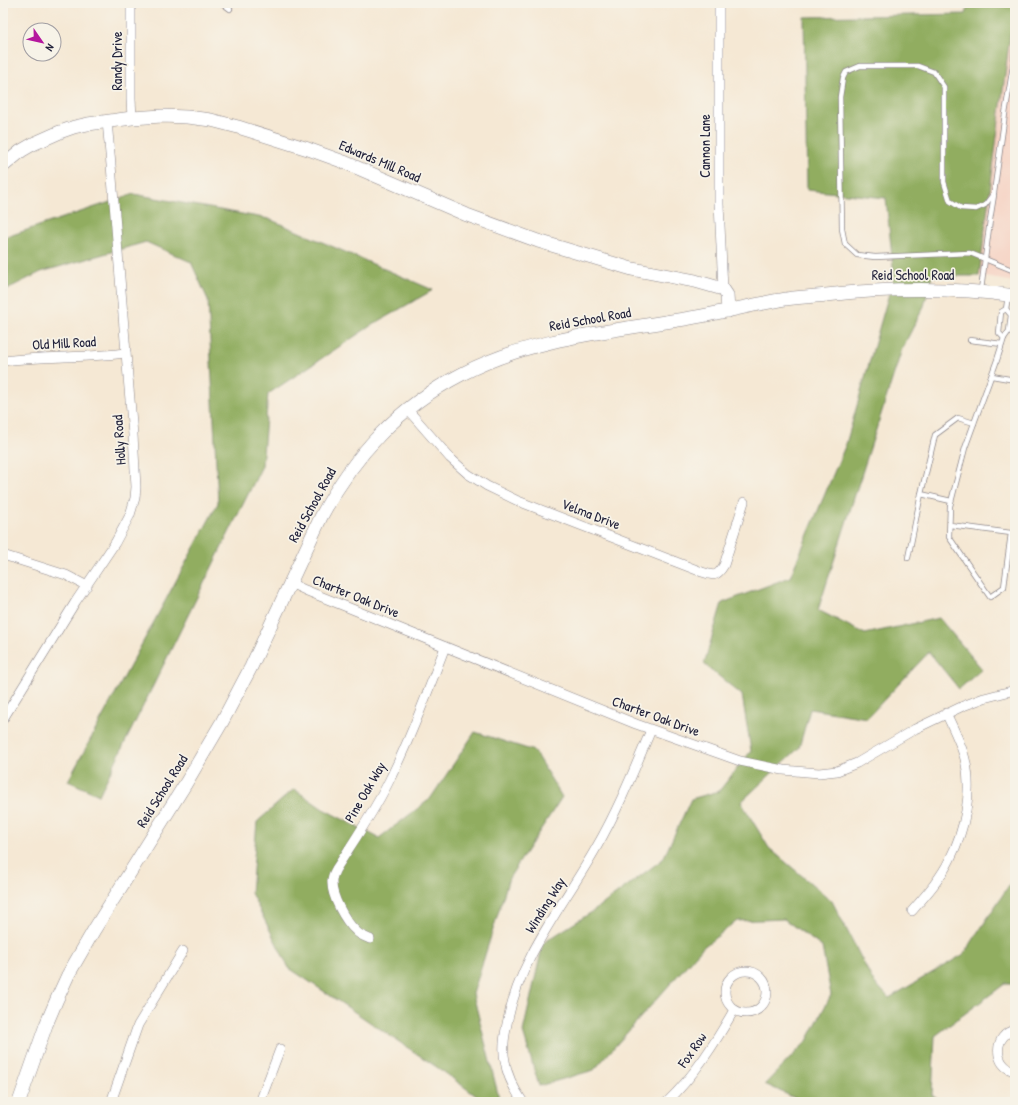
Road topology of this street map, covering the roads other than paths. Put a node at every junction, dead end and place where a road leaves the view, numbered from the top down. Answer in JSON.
{"nodes":[{"id":1,"x":131,"y":3,"type":"edge"},
{"id":2,"x":222,"y":3,"type":"edge"},
{"id":3,"x":719,"y":3,"type":"edge"},
{"id":4,"x":230,"y":9,"type":"dead end"},
{"id":5,"x":1015,"y":46,"type":"edge"},
{"id":6,"x":132,"y":118,"type":"junction"},
{"id":7,"x":107,"y":122,"type":"junction"},
{"id":8,"x":3,"y":166,"type":"edge"},
{"id":9,"x":994,"y":193,"type":"junction"},
{"id":10,"x":986,"y":260,"type":"junction"},
{"id":11,"x":1015,"y":270,"type":"edge"},
{"id":12,"x":723,"y":289,"type":"junction"},
{"id":13,"x":981,"y":292,"type":"junction"},
{"id":14,"x":1012,"y":295,"type":"edge"},
{"id":15,"x":1006,"y":309,"type":"junction"},
{"id":16,"x":728,"y":311,"type":"junction"},
{"id":17,"x":1004,"y":338,"type":"junction"},
{"id":18,"x":970,"y":340,"type":"dead end"},
{"id":19,"x":1002,"y":344,"type":"junction"},
{"id":20,"x":126,"y":352,"type":"junction"},
{"id":21,"x":3,"y":361,"type":"edge"},
{"id":22,"x":992,"y":376,"type":"junction"},
{"id":23,"x":1015,"y":380,"type":"edge"},
{"id":24,"x":408,"y":410,"type":"junction"},
{"id":25,"x":974,"y":423,"type":"junction"},
{"id":26,"x":921,"y":494,"type":"junction"},
{"id":27,"x":951,"y":501,"type":"junction"},
{"id":28,"x":744,"y":502,"type":"dead end"},
{"id":29,"x":950,"y":525,"type":"junction"},
{"id":30,"x":3,"y":555,"type":"edge"},
{"id":31,"x":908,"y":558,"type":"dead end"},
{"id":32,"x":290,"y":583,"type":"junction"},
{"id":33,"x":87,"y":586,"type":"junction"},
{"id":34,"x":445,"y":647,"type":"junction"},
{"id":35,"x":1015,"y":690,"type":"edge"},
{"id":36,"x":946,"y":714,"type":"junction"},
{"id":37,"x":3,"y":720,"type":"edge"},
{"id":38,"x":651,"y":730,"type":"junction"},
{"id":39,"x":912,"y":911,"type":"dead end"},
{"id":40,"x":370,"y":939,"type":"dead end"},
{"id":41,"x":183,"y":951,"type":"dead end"},
{"id":42,"x":734,"y":1010,"type":"junction"},
{"id":43,"x":1015,"y":1030,"type":"edge"},
{"id":44,"x":280,"y":1049,"type":"dead end"},
{"id":45,"x":1015,"y":1071,"type":"edge"},
{"id":46,"x":22,"y":1101,"type":"edge"},
{"id":47,"x":111,"y":1102,"type":"edge"},
{"id":48,"x":260,"y":1102,"type":"edge"},
{"id":49,"x":523,"y":1102,"type":"edge"},
{"id":50,"x":668,"y":1102,"type":"edge"}],
"edges":[{"from":1,"to":6,"type":"street","name":"Randy Drive"},
{"from":2,"to":4,"type":"lane"},
{"from":3,"to":12,"type":"street","name":"Cannon Lane"},
{"from":5,"to":9,"type":"lane"},
{"from":6,"to":7,"type":"street","name":"Edwards Mill Road"},
{"from":6,"to":12,"type":"street","name":"Edwards Mill Road"},
{"from":7,"to":8,"type":"street","name":"Edwards Mill Road"},
{"from":7,"to":20,"type":"street","name":"Holly Road"},
{"from":9,"to":10,"type":"lane"},
{"from":9,"to":10,"type":"lane"},
{"from":10,"to":11,"type":"lane"},
{"from":10,"to":13,"type":"lane"},
{"from":12,"to":16,"type":"street"},
{"from":13,"to":14,"type":"street","name":"Reid School Road"},
{"from":13,"to":16,"type":"street","name":"Reid School Road"},
{"from":14,"to":15,"type":"lane"},
{"from":15,"to":17,"type":"lane"},
{"from":15,"to":17,"type":"lane"},
{"from":16,"to":24,"type":"street","name":"Reid School Road"},
{"from":17,"to":19,"type":"lane"},
{"from":18,"to":19,"type":"lane"},
{"from":19,"to":22,"type":"lane"},
{"from":20,"to":21,"type":"street","name":"Old Mill Road"},
{"from":20,"to":33,"type":"street","name":"Holly Road"},
{"from":22,"to":23,"type":"lane"},
{"from":22,"to":25,"type":"lane"},
{"from":24,"to":28,"type":"street","name":"Velma Drive"},
{"from":24,"to":32,"type":"street","name":"Reid School Road"},
{"from":25,"to":26,"type":"lane"},
{"from":25,"to":27,"type":"lane"},
{"from":26,"to":27,"type":"lane"},
{"from":26,"to":31,"type":"lane"},
{"from":27,"to":29,"type":"lane"},
{"from":29,"to":29,"type":"lane"},
{"from":30,"to":33,"type":"street"},
{"from":32,"to":34,"type":"street","name":"Charter Oak Drive"},
{"from":32,"to":46,"type":"street","name":"Reid School Road"},
{"from":33,"to":37,"type":"street","name":"Holly Road"},
{"from":34,"to":38,"type":"street","name":"Charter Oak Drive"},
{"from":34,"to":40,"type":"street","name":"Pine Oak Way"},
{"from":35,"to":36,"type":"street","name":"Charter Oak Drive"},
{"from":36,"to":38,"type":"street","name":"Charter Oak Drive"},
{"from":36,"to":39,"type":"street"},
{"from":38,"to":49,"type":"street","name":"Winding Way"},
{"from":41,"to":47,"type":"street"},
{"from":42,"to":42,"type":"street"},
{"from":42,"to":50,"type":"street","name":"Fox Row"},
{"from":43,"to":45,"type":"street"},
{"from":44,"to":48,"type":"street"}]}
